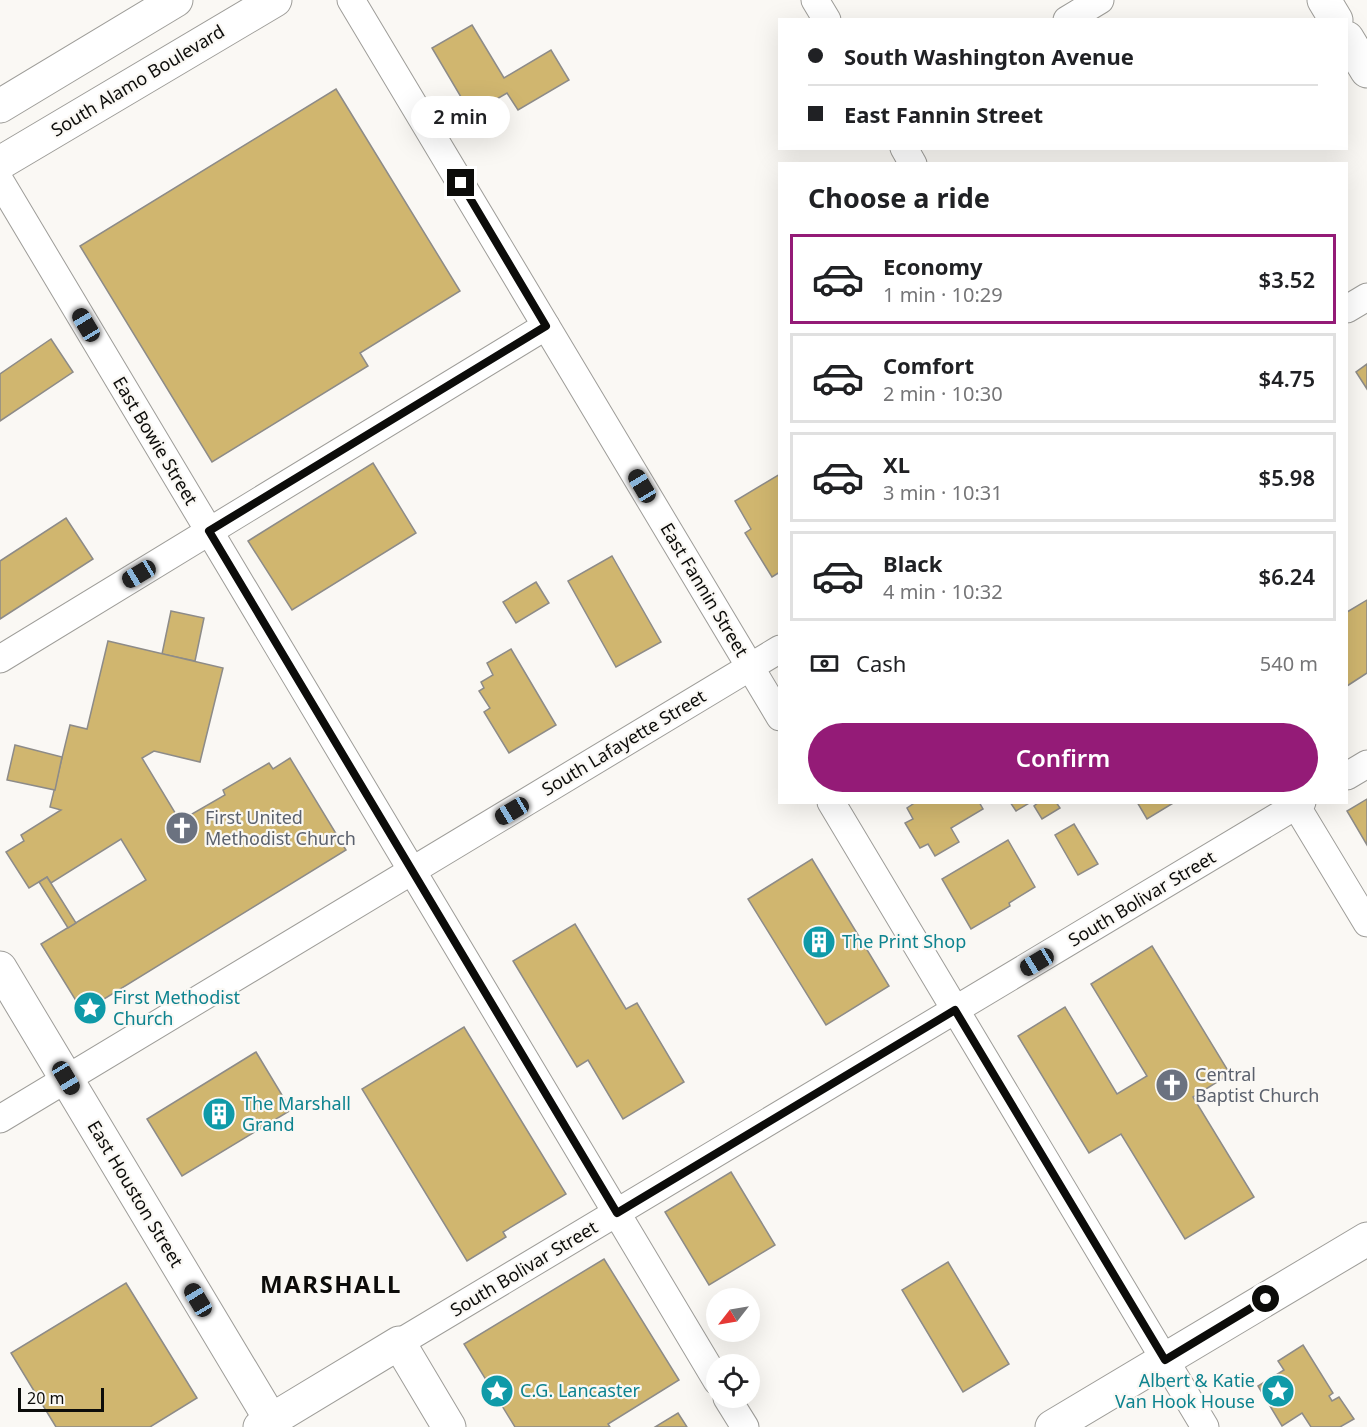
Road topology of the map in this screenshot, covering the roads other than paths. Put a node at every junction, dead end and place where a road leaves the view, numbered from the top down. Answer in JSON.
{"nodes":[{"id":1,"x":176,"y":0,"type":"edge"},
{"id":2,"x":275,"y":0,"type":"edge"},
{"id":3,"x":351,"y":0,"type":"edge"},
{"id":4,"x":815,"y":0,"type":"edge"},
{"id":5,"x":1100,"y":0,"type":"edge"},
{"id":6,"x":1324,"y":0,"type":"edge"},
{"id":7,"x":826,"y":18,"type":"edge"},
{"id":8,"x":1070,"y":18,"type":"edge"},
{"id":9,"x":1335,"y":18,"type":"edge"},
{"id":10,"x":1348,"y":40,"type":"edge"},
{"id":11,"x":1367,"y":70,"type":"edge"},
{"id":12,"x":0,"y":106,"type":"edge"},
{"id":13,"x":0,"y":163,"type":"edge"},
{"id":14,"x":0,"y":181,"type":"edge"},
{"id":15,"x":1367,"y":297,"type":"edge"},
{"id":16,"x":1348,"y":308,"type":"edge"},
{"id":17,"x":546,"y":326,"type":"junction"},
{"id":18,"x":209,"y":531,"type":"junction"},
{"id":19,"x":778,"y":651,"type":"edge"},
{"id":20,"x":0,"y":659,"type":"edge"},
{"id":21,"x":750,"y":667,"type":"junction"},
{"id":22,"x":778,"y":714,"type":"edge"},
{"id":23,"x":1367,"y":764,"type":"edge"},
{"id":24,"x":1348,"y":775,"type":"edge"},
{"id":25,"x":832,"y":804,"type":"edge"},
{"id":26,"x":1297,"y":804,"type":"edge"},
{"id":27,"x":412,"y":870,"type":"junction"},
{"id":28,"x":1367,"y":924,"type":"edge"},
{"id":29,"x":0,"y":968,"type":"edge"},
{"id":30,"x":955,"y":1010,"type":"junction"},
{"id":31,"x":66,"y":1078,"type":"junction"},
{"id":32,"x":0,"y":1119,"type":"edge"},
{"id":33,"x":617,"y":1213,"type":"junction"},
{"id":34,"x":1367,"y":1239,"type":"edge"},
{"id":35,"x":399,"y":1343,"type":"junction"},
{"id":36,"x":1165,"y":1360,"type":"junction"},
{"id":37,"x":706,"y":1363,"type":"edge"},
{"id":38,"x":733,"y":1408,"type":"edge"},
{"id":39,"x":265,"y":1424,"type":"edge"},
{"id":40,"x":449,"y":1427,"type":"edge"},
{"id":41,"x":745,"y":1427,"type":"edge"},
{"id":42,"x":1052,"y":1427,"type":"edge"},
{"id":43,"x":1205,"y":1427,"type":"edge"}],
"edges":[{"from":1,"to":12,"type":"main road"},
{"from":2,"to":13,"type":"main road","name":"South Alamo Boulevard"},
{"from":3,"to":17,"type":"street","name":"East Fannin Street"},
{"from":4,"to":7,"type":"street"},
{"from":5,"to":8,"type":"street"},
{"from":6,"to":9,"type":"main road"},
{"from":10,"to":11,"type":"main road"},
{"from":14,"to":18,"type":"street","name":"East Bowie Street"},
{"from":15,"to":16,"type":"street"},
{"from":17,"to":18,"type":"street"},
{"from":17,"to":21,"type":"street","name":"East Fannin Street"},
{"from":18,"to":20,"type":"street"},
{"from":18,"to":27,"type":"street","name":"East Bowie Street"},
{"from":19,"to":21,"type":"street","name":"South Lafayette Street"},
{"from":21,"to":22,"type":"street","name":"East Fannin Street"},
{"from":21,"to":27,"type":"street","name":"South Lafayette Street"},
{"from":23,"to":24,"type":"street"},
{"from":25,"to":30,"type":"street"},
{"from":26,"to":28,"type":"street"},
{"from":26,"to":30,"type":"street","name":"South Bolivar Street"},
{"from":27,"to":31,"type":"street","name":"South Lafayette Street"},
{"from":27,"to":33,"type":"street","name":"East Bowie Street"},
{"from":29,"to":31,"type":"main road","name":"East Houston Street"},
{"from":30,"to":33,"type":"street","name":"South Bolivar Street"},
{"from":30,"to":36,"type":"street"},
{"from":31,"to":32,"type":"street","name":"South Lafayette Street"},
{"from":31,"to":39,"type":"main road","name":"East Houston Street"},
{"from":33,"to":35,"type":"street","name":"South Bolivar Street"},
{"from":33,"to":37,"type":"street","name":"East Bowie Street"},
{"from":34,"to":36,"type":"main road"},
{"from":35,"to":39,"type":"main road","name":"South Bolivar Street"},
{"from":35,"to":40,"type":"main road"},
{"from":36,"to":42,"type":"main road"},
{"from":36,"to":43,"type":"street"},
{"from":38,"to":41,"type":"street"}]}
